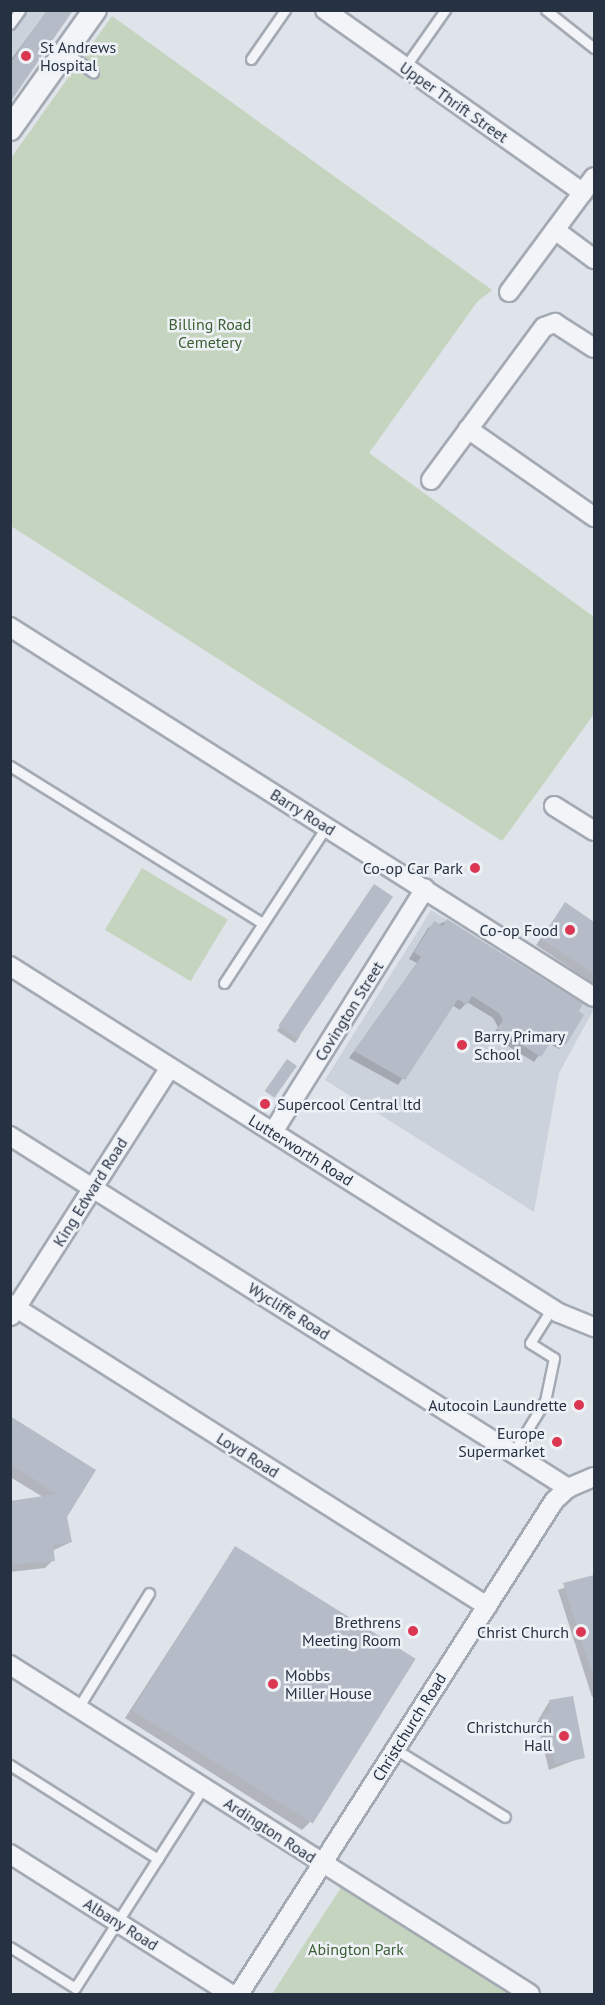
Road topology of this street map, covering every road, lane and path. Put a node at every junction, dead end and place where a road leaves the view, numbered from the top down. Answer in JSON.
{"nodes":[{"id":1,"x":20,"y":10,"type":"edge"},
{"id":2,"x":95,"y":10,"type":"edge"},
{"id":3,"x":285,"y":10,"type":"edge"},
{"id":4,"x":325,"y":10,"type":"edge"},
{"id":5,"x":445,"y":10,"type":"edge"},
{"id":6,"x":546,"y":10,"type":"edge"},
{"id":7,"x":10,"y":24,"type":"edge"},
{"id":8,"x":594,"y":48,"type":"edge"},
{"id":9,"x":66,"y":52,"type":"junction"},
{"id":10,"x":251,"y":59,"type":"dead end"},
{"id":11,"x":405,"y":67,"type":"junction"},
{"id":12,"x":93,"y":72,"type":"dead end"},
{"id":13,"x":10,"y":129,"type":"edge"},
{"id":14,"x":594,"y":177,"type":"edge"},
{"id":15,"x":583,"y":193,"type":"junction"},
{"id":16,"x":555,"y":230,"type":"junction"},
{"id":17,"x":594,"y":259,"type":"edge"},
{"id":18,"x":509,"y":292,"type":"dead end"},
{"id":19,"x":594,"y":348,"type":"edge"},
{"id":20,"x":468,"y":429,"type":"junction"},
{"id":21,"x":431,"y":480,"type":"dead end"},
{"id":22,"x":594,"y":517,"type":"edge"},
{"id":23,"x":10,"y":627,"type":"edge"},
{"id":24,"x":10,"y":766,"type":"edge"},
{"id":25,"x":555,"y":806,"type":"dead end"},
{"id":26,"x":326,"y":827,"type":"junction"},
{"id":27,"x":594,"y":831,"type":"edge"},
{"id":28,"x":425,"y":889,"type":"junction"},
{"id":29,"x":262,"y":924,"type":"junction"},
{"id":30,"x":10,"y":966,"type":"edge"},
{"id":31,"x":224,"y":983,"type":"dead end"},
{"id":32,"x":594,"y":997,"type":"edge"},
{"id":33,"x":170,"y":1067,"type":"junction"},
{"id":34,"x":273,"y":1132,"type":"junction"},
{"id":35,"x":10,"y":1136,"type":"edge"},
{"id":36,"x":92,"y":1188,"type":"junction"},
{"id":37,"x":552,"y":1308,"type":"junction"},
{"id":38,"x":13,"y":1310,"type":"edge"},
{"id":39,"x":594,"y":1327,"type":"edge"},
{"id":40,"x":513,"y":1453,"type":"junction"},
{"id":41,"x":594,"y":1477,"type":"edge"},
{"id":42,"x":567,"y":1488,"type":"junction"},
{"id":43,"x":149,"y":1593,"type":"dead end"},
{"id":44,"x":487,"y":1606,"type":"junction"},
{"id":45,"x":10,"y":1665,"type":"edge"},
{"id":46,"x":78,"y":1708,"type":"junction"},
{"id":47,"x":395,"y":1749,"type":"junction"},
{"id":48,"x":10,"y":1765,"type":"edge"},
{"id":49,"x":203,"y":1788,"type":"junction"},
{"id":50,"x":505,"y":1817,"type":"dead end"},
{"id":51,"x":10,"y":1854,"type":"edge"},
{"id":52,"x":158,"y":1859,"type":"junction"},
{"id":53,"x":323,"y":1864,"type":"junction"},
{"id":54,"x":118,"y":1923,"type":"junction"},
{"id":55,"x":10,"y":1947,"type":"edge"},
{"id":56,"x":73,"y":1991,"type":"edge"},
{"id":57,"x":231,"y":1995,"type":"edge"},
{"id":58,"x":239,"y":1995,"type":"edge"},
{"id":59,"x":530,"y":1995,"type":"edge"}],
"edges":[{"from":1,"to":7,"type":"lane"},
{"from":2,"to":9,"type":"street"},
{"from":3,"to":10,"type":"lane"},
{"from":4,"to":11,"type":"street","name":"Upper Thrift Street"},
{"from":5,"to":11,"type":"lane"},
{"from":6,"to":8,"type":"lane"},
{"from":9,"to":12,"type":"lane"},
{"from":9,"to":13,"type":"street"},
{"from":11,"to":15,"type":"street","name":"Upper Thrift Street"},
{"from":14,"to":15,"type":"street"},
{"from":15,"to":16,"type":"street"},
{"from":16,"to":17,"type":"street"},
{"from":16,"to":18,"type":"street"},
{"from":19,"to":20,"type":"street"},
{"from":20,"to":21,"type":"street"},
{"from":20,"to":22,"type":"street"},
{"from":23,"to":26,"type":"street","name":"Barry Road"},
{"from":24,"to":29,"type":"lane"},
{"from":25,"to":27,"type":"street"},
{"from":26,"to":28,"type":"street","name":"Barry Road"},
{"from":26,"to":29,"type":"lane"},
{"from":28,"to":32,"type":"street","name":"Barry Road"},
{"from":28,"to":34,"type":"street","name":"Covington Street"},
{"from":29,"to":31,"type":"lane"},
{"from":30,"to":33,"type":"street","name":"Lutterworth Road"},
{"from":33,"to":34,"type":"street","name":"Lutterworth Road"},
{"from":33,"to":36,"type":"street","name":"King Edward Road"},
{"from":34,"to":37,"type":"street","name":"Lutterworth Road"},
{"from":35,"to":36,"type":"street","name":"Wycliffe Road"},
{"from":36,"to":38,"type":"street","name":"King Edward Road"},
{"from":36,"to":40,"type":"street","name":"Wycliffe Road"},
{"from":37,"to":39,"type":"street","name":"Lutterworth Road"},
{"from":37,"to":40,"type":"lane"},
{"from":38,"to":44,"type":"street","name":"Loyd Road"},
{"from":40,"to":42,"type":"street","name":"Wycliffe Road"},
{"from":41,"to":42,"type":"street"},
{"from":42,"to":44,"type":"street","name":"Christchurch Road"},
{"from":43,"to":46,"type":"lane"},
{"from":44,"to":47,"type":"street","name":"Christchurch Road"},
{"from":45,"to":46,"type":"street","name":"Ardington Road"},
{"from":46,"to":49,"type":"street","name":"Ardington Road"},
{"from":47,"to":50,"type":"lane"},
{"from":47,"to":53,"type":"street","name":"Christchurch Road"},
{"from":48,"to":52,"type":"lane"},
{"from":49,"to":52,"type":"lane"},
{"from":49,"to":53,"type":"street","name":"Ardington Road"},
{"from":51,"to":54,"type":"street","name":"Albany Road"},
{"from":52,"to":54,"type":"lane"},
{"from":53,"to":58,"type":"street","name":"Christchurch Road"},
{"from":53,"to":59,"type":"street","name":"Ardington Road"},
{"from":54,"to":56,"type":"lane"},
{"from":54,"to":57,"type":"street","name":"Albany Road"},
{"from":55,"to":56,"type":"lane"}]}
